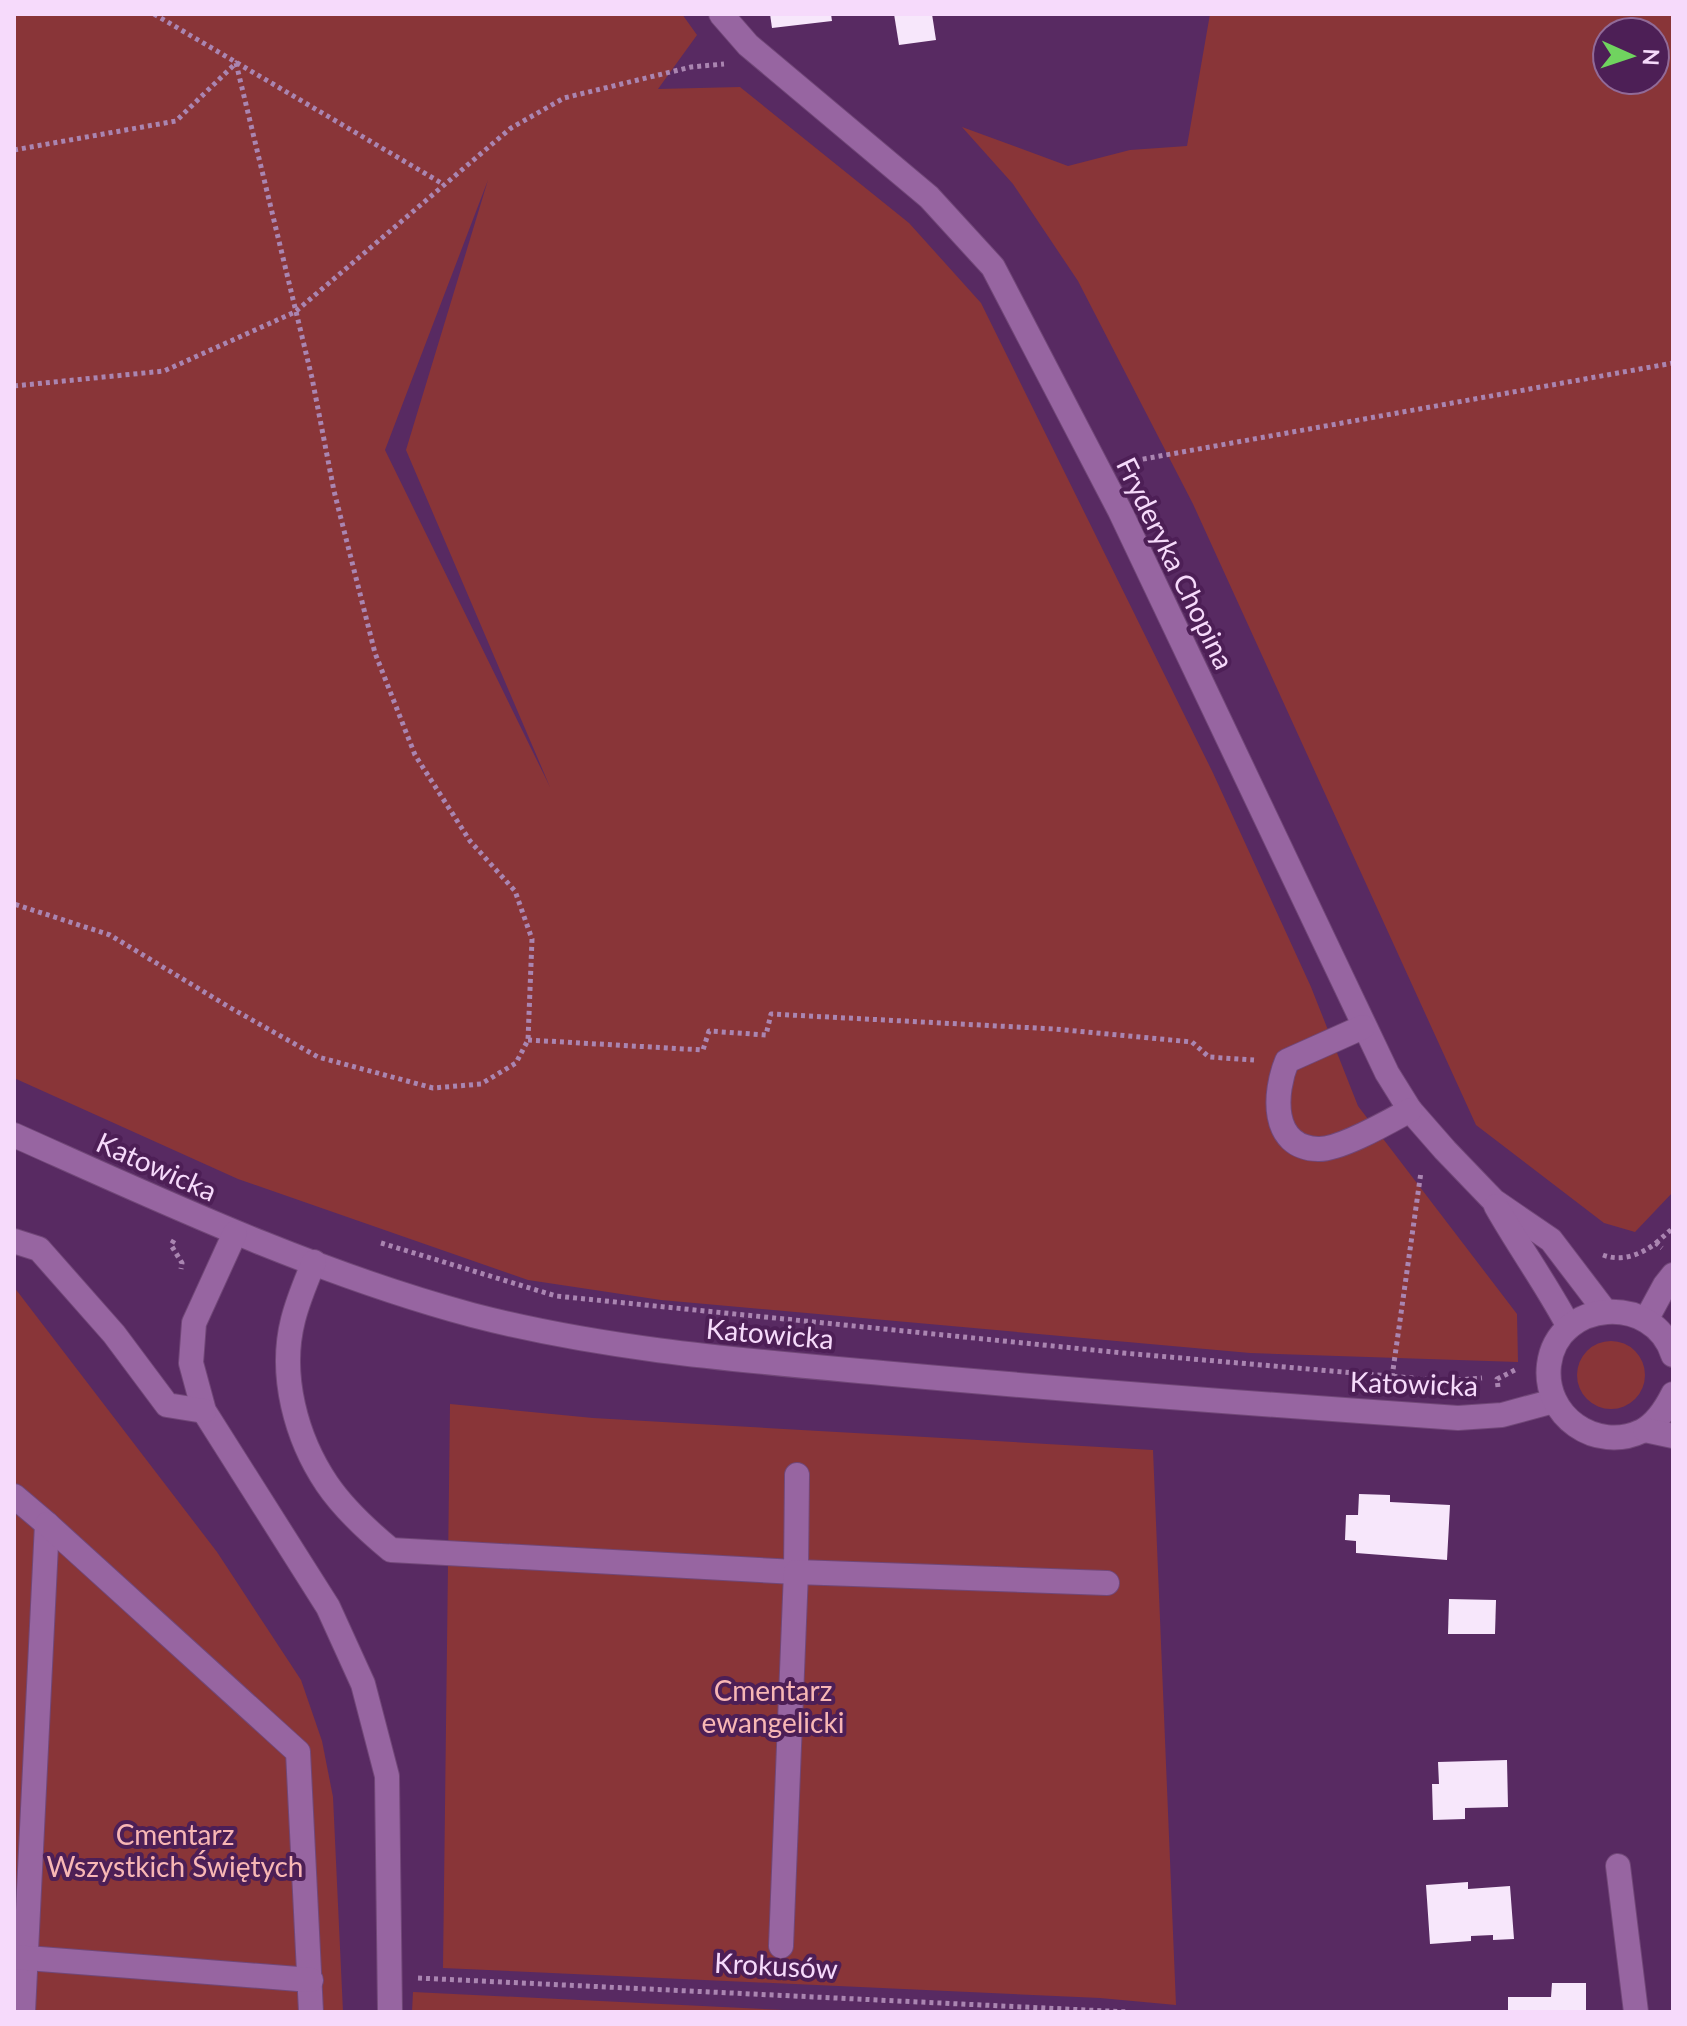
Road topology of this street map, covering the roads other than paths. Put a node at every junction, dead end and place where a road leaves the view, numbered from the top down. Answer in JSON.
{"nodes":[{"id":1,"x":721,"y":14,"type":"edge"},
{"id":2,"x":1363,"y":1027,"type":"junction"},
{"id":3,"x":1410,"y":1110,"type":"junction"},
{"id":4,"x":14,"y":1135,"type":"edge"},
{"id":5,"x":1494,"y":1201,"type":"junction"},
{"id":6,"x":235,"y":1233,"type":"junction"},
{"id":7,"x":14,"y":1241,"type":"edge"},
{"id":8,"x":314,"y":1262,"type":"junction"},
{"id":9,"x":1673,"y":1275,"type":"edge"},
{"id":10,"x":1605,"y":1311,"type":"junction"},
{"id":11,"x":1646,"y":1320,"type":"junction"},
{"id":12,"x":1569,"y":1327,"type":"junction"},
{"id":13,"x":1673,"y":1355,"type":"edge"},
{"id":14,"x":1673,"y":1394,"type":"edge"},
{"id":15,"x":1554,"y":1401,"type":"junction"},
{"id":16,"x":204,"y":1411,"type":"junction"},
{"id":17,"x":1645,"y":1430,"type":"junction"},
{"id":18,"x":1673,"y":1436,"type":"edge"},
{"id":19,"x":797,"y":1475,"type":"dead end"},
{"id":20,"x":14,"y":1496,"type":"edge"},
{"id":21,"x":47,"y":1524,"type":"junction"},
{"id":22,"x":796,"y":1572,"type":"junction"},
{"id":23,"x":1107,"y":1583,"type":"dead end"},
{"id":24,"x":1618,"y":1866,"type":"dead end"},
{"id":25,"x":781,"y":1946,"type":"dead end"},
{"id":26,"x":20,"y":1957,"type":"edge"},
{"id":27,"x":311,"y":1980,"type":"junction"},
{"id":28,"x":23,"y":2012,"type":"edge"},
{"id":29,"x":311,"y":2012,"type":"edge"},
{"id":30,"x":390,"y":2012,"type":"edge"},
{"id":31,"x":1636,"y":2012,"type":"edge"}],
"edges":[{"from":1,"to":2,"type":"street","name":"Fryderyka Chopina"},
{"from":2,"to":3,"type":"street","name":"Fryderyka Chopina"},
{"from":2,"to":3,"type":"street"},
{"from":3,"to":5,"type":"street","name":"Fryderyka Chopina"},
{"from":4,"to":6,"type":"street","name":"Katowicka"},
{"from":5,"to":10,"type":"street","name":"Fryderyka Chopina"},
{"from":5,"to":12,"type":"street","name":"Fryderyka Chopina"},
{"from":6,"to":8,"type":"street","name":"Katowicka"},
{"from":6,"to":16,"type":"street"},
{"from":7,"to":16,"type":"street"},
{"from":8,"to":15,"type":"street","name":"Katowicka"},
{"from":8,"to":22,"type":"street"},
{"from":9,"to":11,"type":"street"},
{"from":10,"to":11,"type":"street"},
{"from":10,"to":12,"type":"street"},
{"from":11,"to":13,"type":"street"},
{"from":12,"to":15,"type":"street"},
{"from":14,"to":17,"type":"street"},
{"from":15,"to":17,"type":"street"},
{"from":16,"to":30,"type":"street"},
{"from":17,"to":18,"type":"street"},
{"from":19,"to":22,"type":"street"},
{"from":20,"to":21,"type":"street"},
{"from":21,"to":26,"type":"street"},
{"from":21,"to":27,"type":"street"},
{"from":22,"to":23,"type":"street"},
{"from":22,"to":25,"type":"street"},
{"from":24,"to":31,"type":"street"},
{"from":26,"to":27,"type":"street"},
{"from":26,"to":28,"type":"street"},
{"from":27,"to":29,"type":"street"}]}
